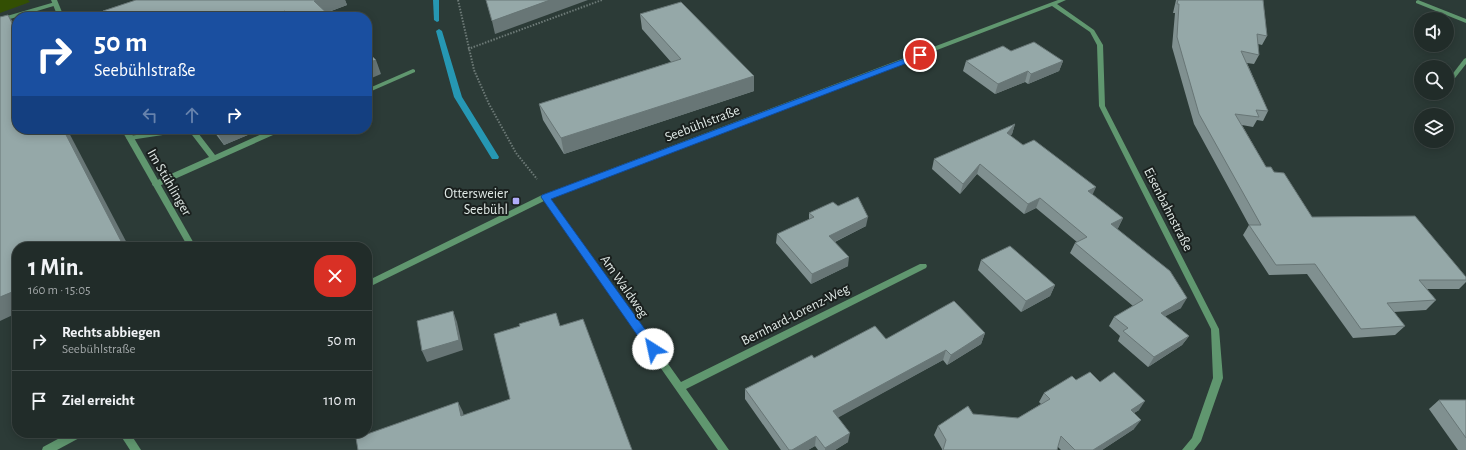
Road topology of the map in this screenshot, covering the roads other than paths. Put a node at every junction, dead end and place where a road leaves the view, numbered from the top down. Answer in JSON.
{"nodes":[{"id":1,"x":1063,"y":0,"type":"edge"},
{"id":2,"x":54,"y":2,"type":"edge"},
{"id":3,"x":1418,"y":2,"type":"dead end"},
{"id":4,"x":1054,"y":5,"type":"junction"},
{"id":5,"x":24,"y":12,"type":"edge"},
{"id":6,"x":59,"y":12,"type":"edge"},
{"id":7,"x":12,"y":16,"type":"edge"},
{"id":8,"x":0,"y":20,"type":"edge"},
{"id":9,"x":1466,"y":21,"type":"edge"},
{"id":10,"x":1466,"y":60,"type":"edge"},
{"id":11,"x":413,"y":71,"type":"dead end"},
{"id":12,"x":1454,"y":76,"type":"edge"},
{"id":13,"x":372,"y":89,"type":"edge"},
{"id":14,"x":128,"y":134,"type":"edge"},
{"id":15,"x":157,"y":134,"type":"edge"},
{"id":16,"x":194,"y":134,"type":"edge"},
{"id":17,"x":268,"y":134,"type":"edge"},
{"id":18,"x":130,"y":138,"type":"junction"},
{"id":19,"x":214,"y":158,"type":"junction"},
{"id":20,"x":156,"y":184,"type":"junction"},
{"id":21,"x":548,"y":196,"type":"junction"},
{"id":22,"x":189,"y":242,"type":"edge"},
{"id":23,"x":923,"y":266,"type":"dead end"},
{"id":24,"x":372,"y":283,"type":"edge"},
{"id":25,"x":680,"y":387,"type":"junction"},
{"id":26,"x":70,"y":438,"type":"edge"},
{"id":27,"x":128,"y":438,"type":"edge"},
{"id":28,"x":47,"y":450,"type":"edge"},
{"id":29,"x":136,"y":450,"type":"edge"},
{"id":30,"x":724,"y":450,"type":"edge"},
{"id":31,"x":1187,"y":450,"type":"edge"}],
"edges":[{"from":1,"to":4,"type":"street"},
{"from":2,"to":5,"type":"street"},
{"from":2,"to":6,"type":"street"},
{"from":3,"to":9,"type":"street"},
{"from":4,"to":21,"type":"street","name":"Seebühlstraße"},
{"from":4,"to":31,"type":"street","name":"Eisenbahnstraße"},
{"from":7,"to":8,"type":"street"},
{"from":10,"to":12,"type":"street"},
{"from":11,"to":13,"type":"street"},
{"from":14,"to":18,"type":"street","name":"Im Stühlinger"},
{"from":15,"to":18,"type":"street"},
{"from":16,"to":19,"type":"street"},
{"from":17,"to":19,"type":"street"},
{"from":18,"to":20,"type":"street","name":"Im Stühlinger"},
{"from":19,"to":20,"type":"street"},
{"from":20,"to":22,"type":"street","name":"Im Stühlinger"},
{"from":21,"to":24,"type":"street","name":"Seebühlstraße"},
{"from":21,"to":25,"type":"street","name":"Am Waldweg"},
{"from":23,"to":25,"type":"street","name":"Bernhard-Lorenz-Weg"},
{"from":25,"to":30,"type":"street","name":"Am Waldweg"},
{"from":26,"to":28,"type":"street"},
{"from":27,"to":29,"type":"street"}]}
